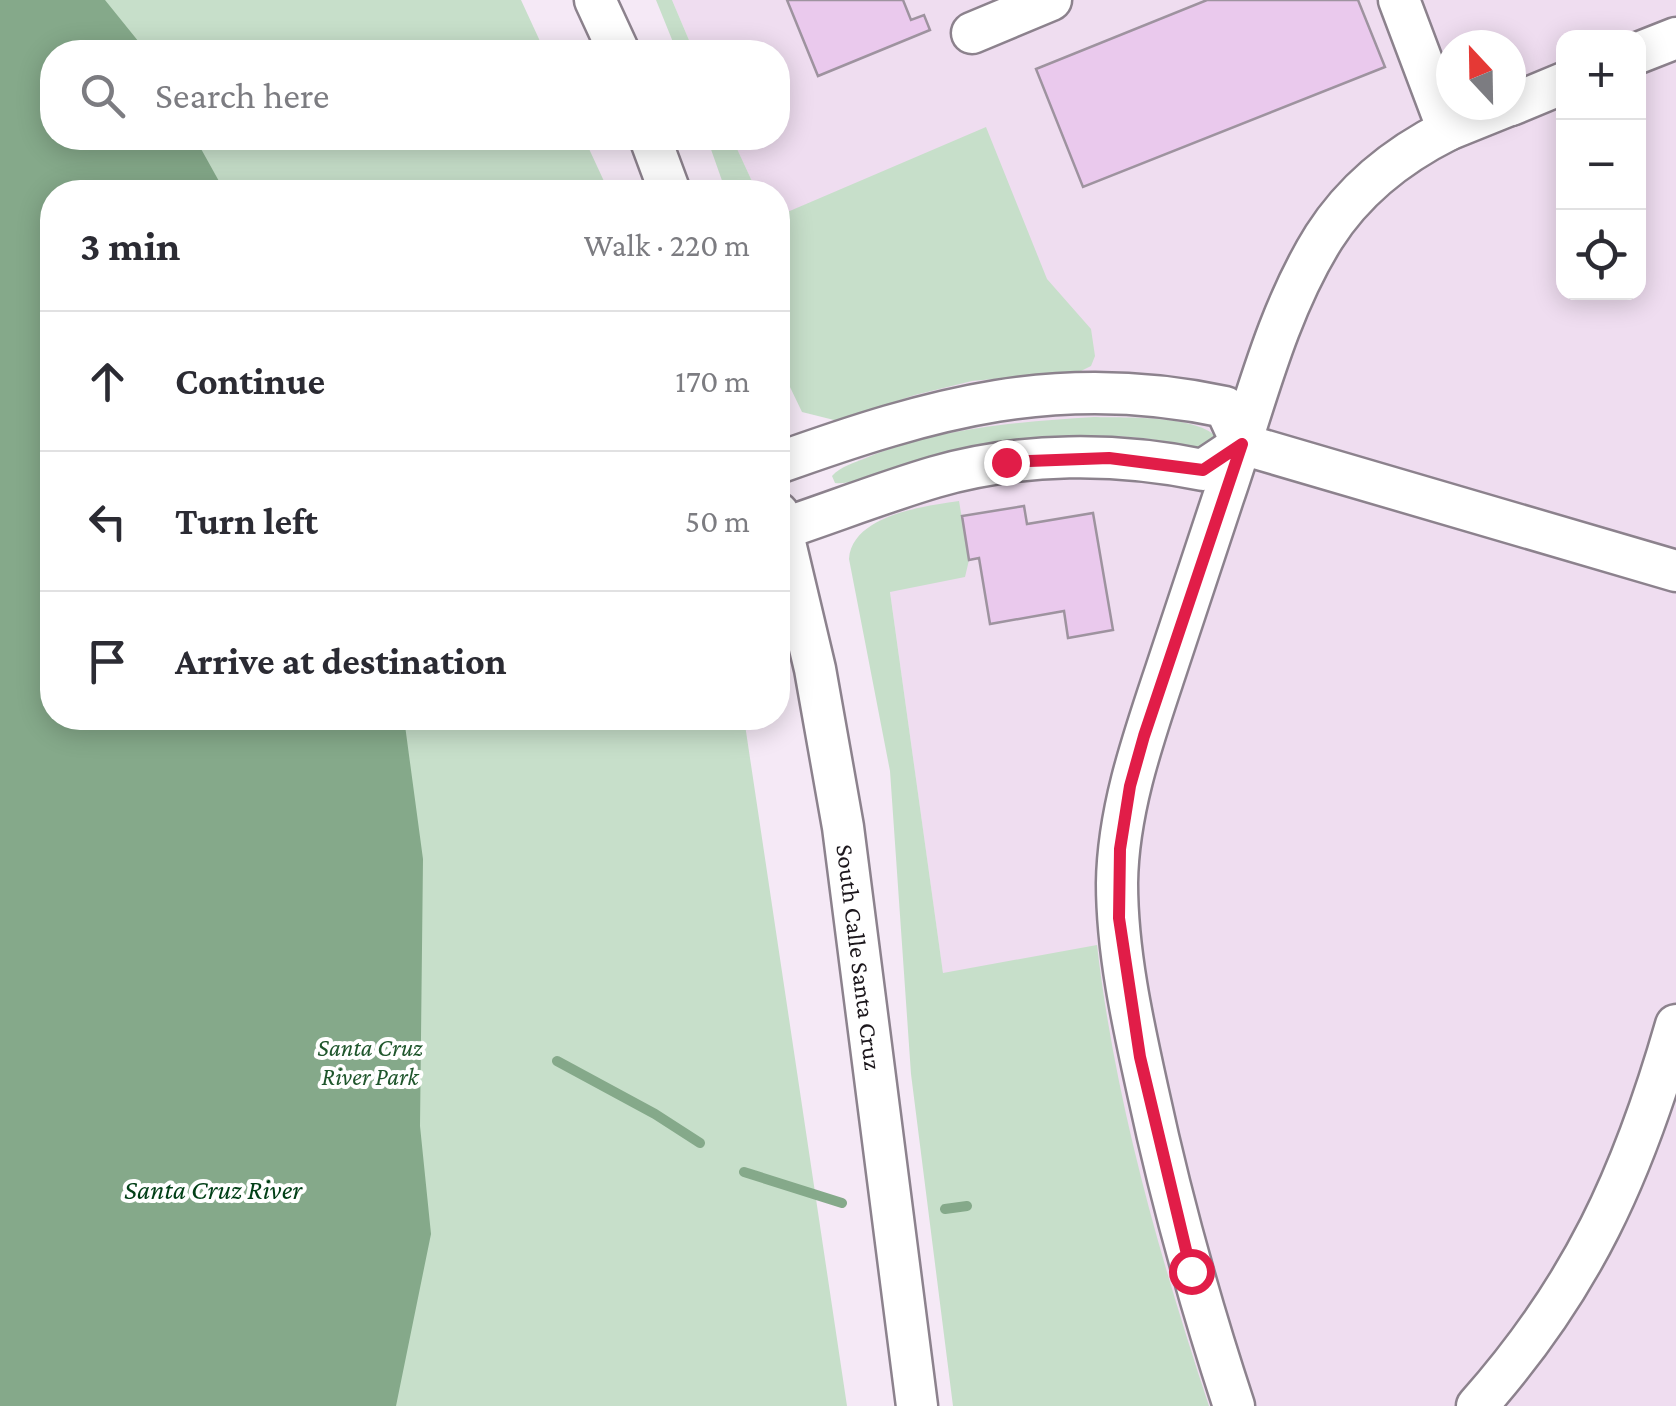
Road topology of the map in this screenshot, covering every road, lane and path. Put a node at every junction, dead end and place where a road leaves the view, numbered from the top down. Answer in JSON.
{"nodes":[{"id":1,"x":594,"y":0,"type":"edge"},
{"id":2,"x":1399,"y":0,"type":"edge"},
{"id":3,"x":1034,"y":3,"type":"edge"},
{"id":4,"x":972,"y":33,"type":"dead end"},
{"id":5,"x":1676,"y":38,"type":"edge"},
{"id":6,"x":613,"y":40,"type":"edge"},
{"id":7,"x":1646,"y":50,"type":"edge"},
{"id":8,"x":1556,"y":87,"type":"edge"},
{"id":9,"x":1526,"y":99,"type":"edge"},
{"id":10,"x":1473,"y":120,"type":"edge"},
{"id":11,"x":1448,"y":130,"type":"junction"},
{"id":12,"x":654,"y":150,"type":"edge"},
{"id":13,"x":666,"y":180,"type":"edge"},
{"id":14,"x":1242,"y":444,"type":"junction"},
{"id":15,"x":790,"y":459,"type":"edge"},
{"id":16,"x":790,"y":518,"type":"edge"},
{"id":17,"x":790,"y":563,"type":"edge"},
{"id":18,"x":1676,"y":570,"type":"edge"},
{"id":19,"x":1676,"y":1025,"type":"edge"},
{"id":20,"x":917,"y":1406,"type":"edge"},
{"id":21,"x":1234,"y":1406,"type":"edge"},
{"id":22,"x":1477,"y":1406,"type":"edge"}],
"edges":[{"from":1,"to":6,"type":"street"},
{"from":2,"to":11,"type":"street"},
{"from":3,"to":4,"type":"street"},
{"from":5,"to":7,"type":"street"},
{"from":8,"to":9,"type":"street"},
{"from":10,"to":11,"type":"street"},
{"from":11,"to":14,"type":"street"},
{"from":12,"to":13,"type":"street"},
{"from":14,"to":15,"type":"street"},
{"from":14,"to":16,"type":"street"},
{"from":14,"to":18,"type":"street"},
{"from":14,"to":21,"type":"street"},
{"from":17,"to":20,"type":"street","name":"South Calle Santa Cruz"},
{"from":19,"to":22,"type":"street"}]}
